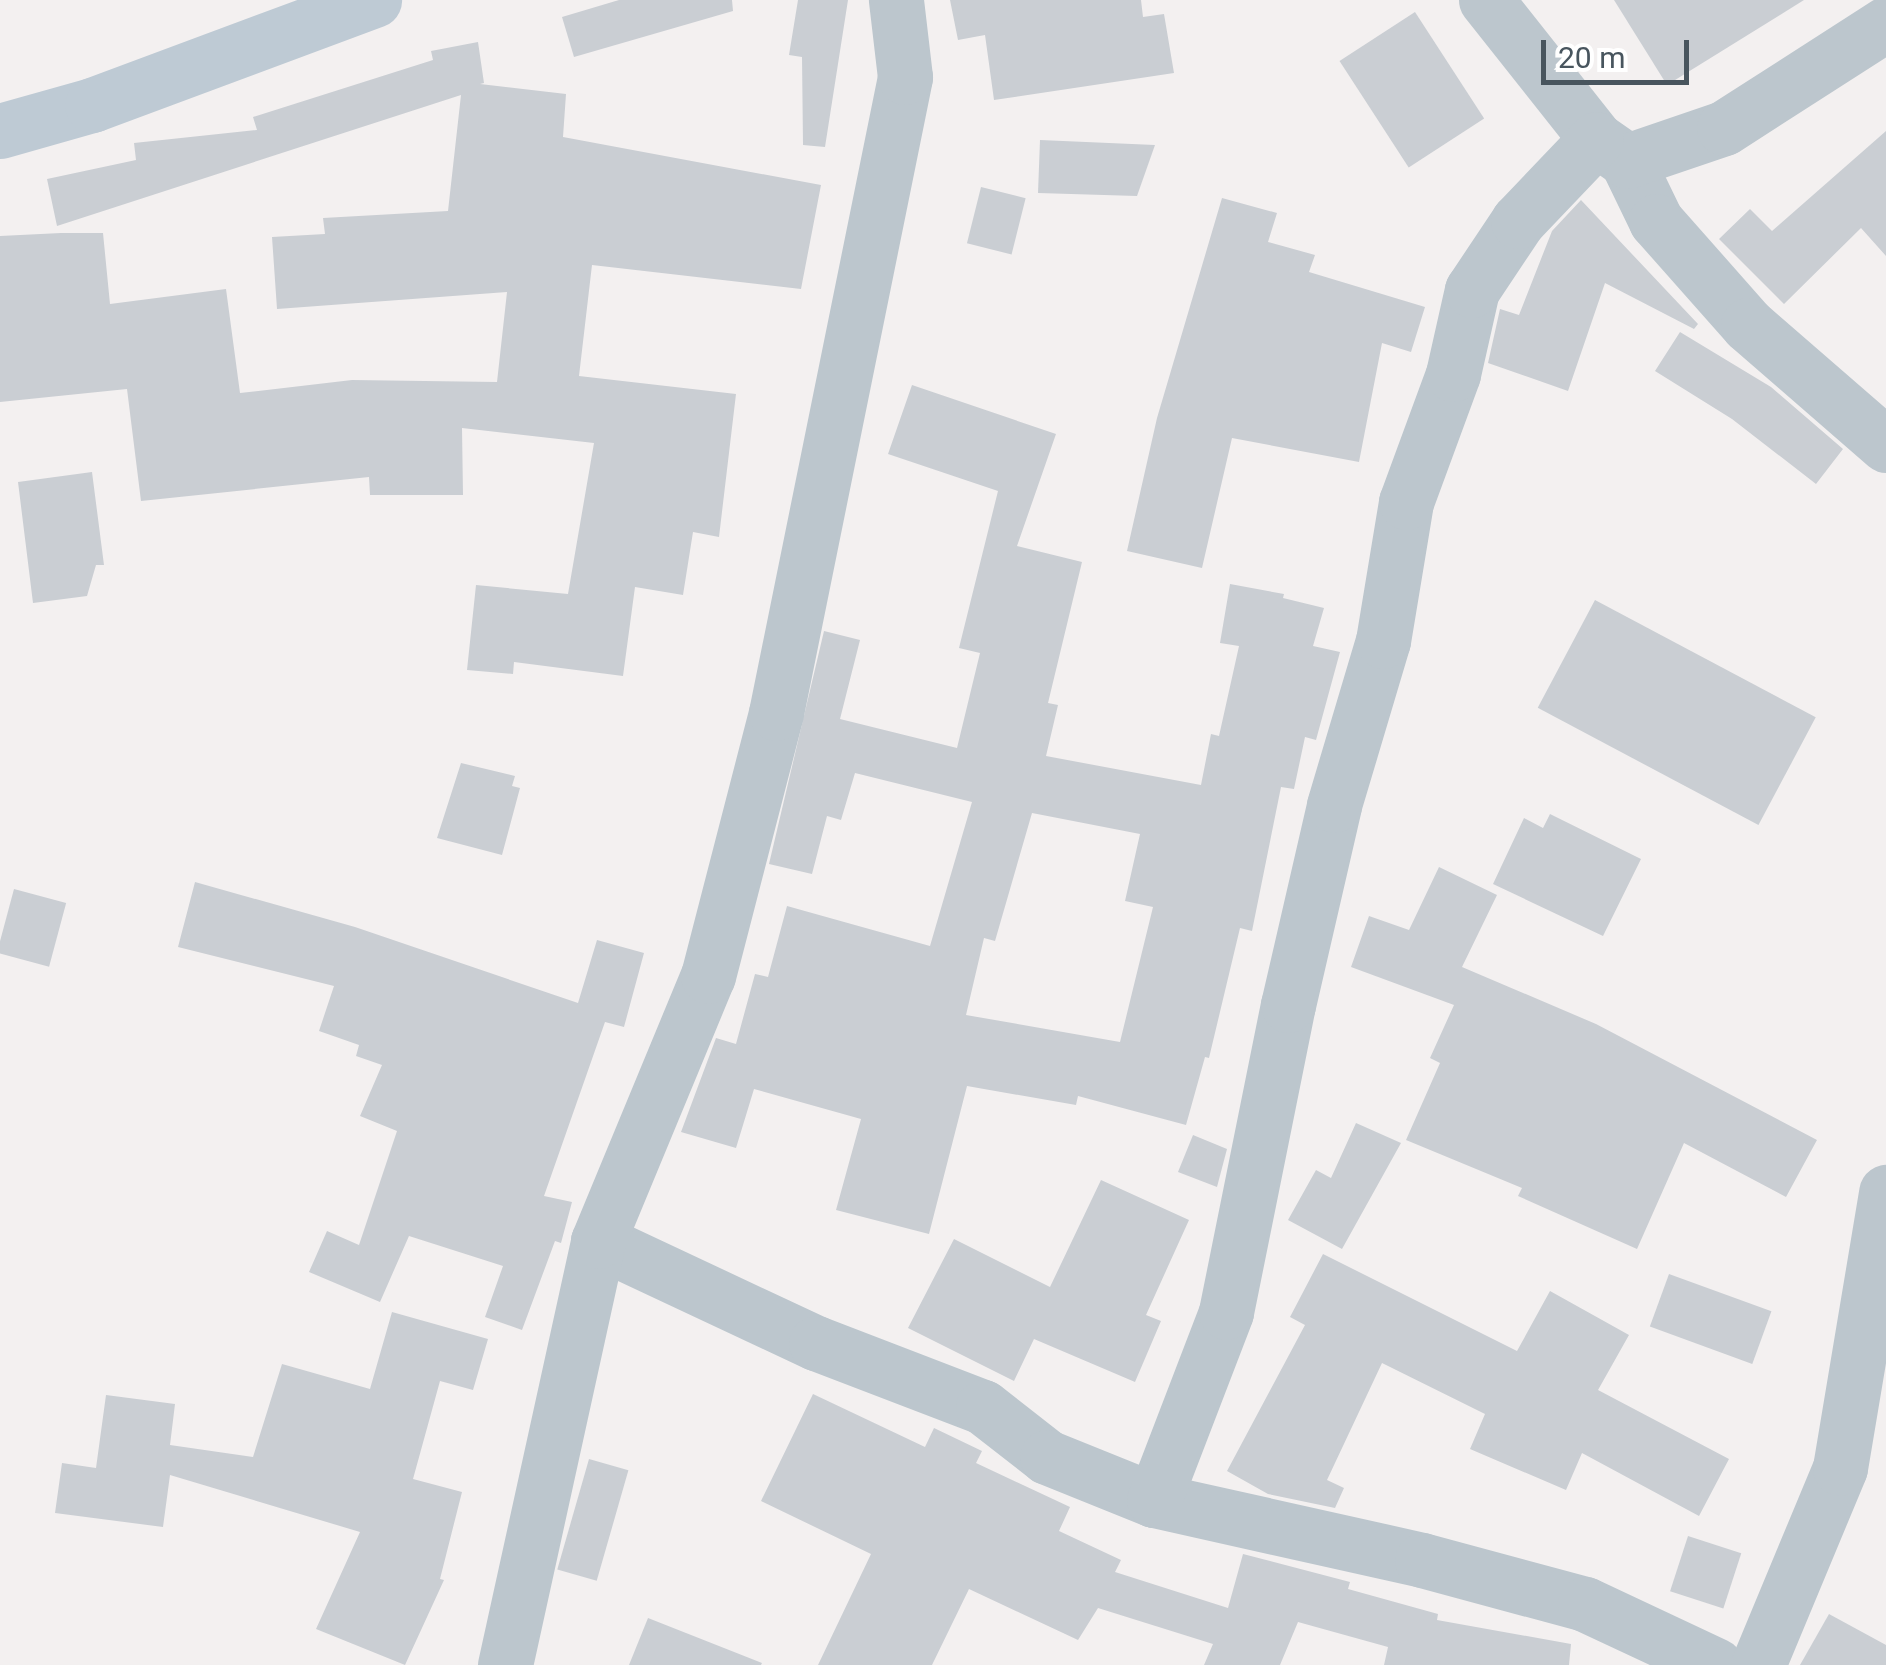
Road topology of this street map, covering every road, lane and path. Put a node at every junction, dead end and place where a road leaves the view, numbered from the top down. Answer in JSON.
{"nodes":[{"id":1,"x":374,"y":0,"type":"edge"},
{"id":2,"x":896,"y":0,"type":"edge"},
{"id":3,"x":1486,"y":0,"type":"edge"},
{"id":4,"x":1886,"y":24,"type":"edge"},
{"id":5,"x":1724,"y":128,"type":"junction"},
{"id":6,"x":0,"y":131,"type":"edge"},
{"id":7,"x":1611,"y":150,"type":"junction"},
{"id":8,"x":1656,"y":220,"type":"junction"},
{"id":9,"x":1886,"y":445,"type":"edge"},
{"id":10,"x":1886,"y":1192,"type":"edge"},
{"id":11,"x":598,"y":1241,"type":"junction"},
{"id":12,"x":1154,"y":1500,"type":"junction"},
{"id":13,"x":505,"y":1665,"type":"edge"},
{"id":14,"x":1715,"y":1665,"type":"edge"},
{"id":15,"x":1758,"y":1665,"type":"edge"}],
"edges":[{"from":1,"to":6,"type":"main road"},
{"from":2,"to":11,"type":"street"},
{"from":3,"to":7,"type":"street"},
{"from":4,"to":5,"type":"street"},
{"from":5,"to":7,"type":"street"},
{"from":5,"to":8,"type":"street"},
{"from":7,"to":8,"type":"street"},
{"from":7,"to":12,"type":"street"},
{"from":8,"to":9,"type":"street"},
{"from":10,"to":15,"type":"street"},
{"from":11,"to":12,"type":"street"},
{"from":11,"to":13,"type":"street"},
{"from":12,"to":14,"type":"street"}]}
